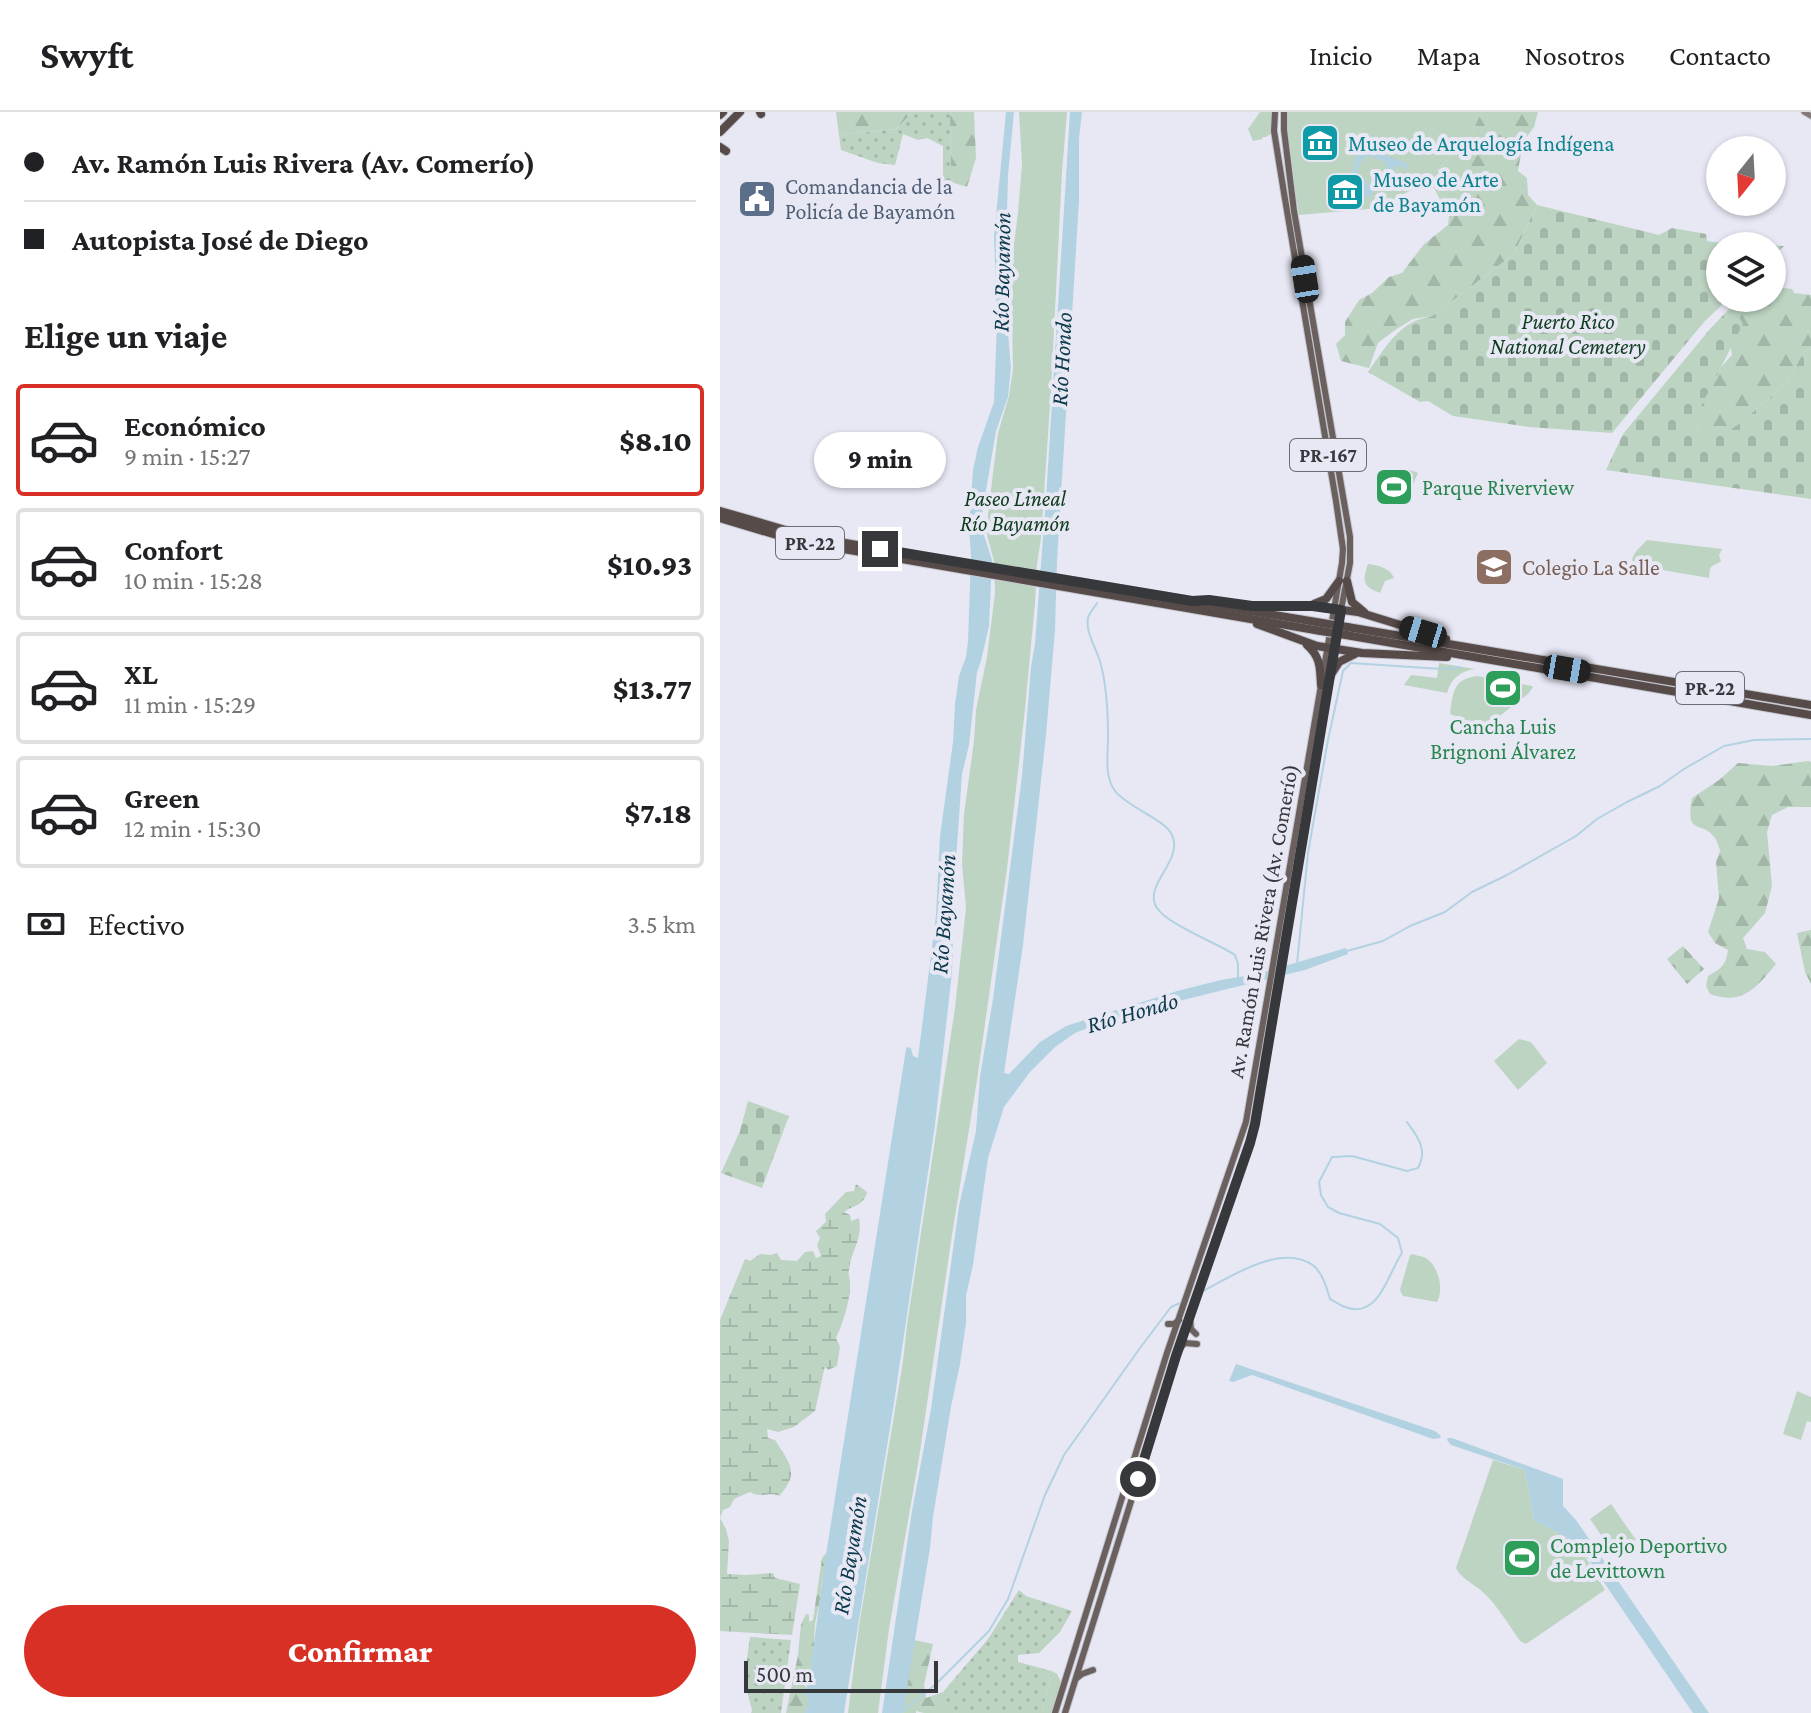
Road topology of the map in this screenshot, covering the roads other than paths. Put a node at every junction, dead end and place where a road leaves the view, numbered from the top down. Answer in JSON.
{"nodes":[{"id":1,"x":733,"y":112,"type":"edge"},
{"id":2,"x":740,"y":112,"type":"edge"},
{"id":3,"x":1275,"y":112,"type":"edge"},
{"id":4,"x":1284,"y":112,"type":"edge"},
{"id":5,"x":720,"y":125,"type":"edge"},
{"id":6,"x":720,"y":132,"type":"edge"},
{"id":7,"x":720,"y":510,"type":"edge"},
{"id":8,"x":720,"y":520,"type":"edge"},
{"id":9,"x":749,"y":524,"type":"junction"},
{"id":10,"x":1343,"y":581,"type":"junction"},
{"id":11,"x":1087,"y":586,"type":"junction"},
{"id":12,"x":1191,"y":605,"type":"junction"},
{"id":13,"x":1306,"y":605,"type":"junction"},
{"id":14,"x":1175,"y":606,"type":"junction"},
{"id":15,"x":1338,"y":609,"type":"junction"},
{"id":16,"x":1368,"y":615,"type":"junction"},
{"id":17,"x":1322,"y":627,"type":"junction"},
{"id":18,"x":1347,"y":631,"type":"junction"},
{"id":19,"x":1303,"y":643,"type":"junction"},
{"id":20,"x":1331,"y":648,"type":"junction"},
{"id":21,"x":1362,"y":653,"type":"junction"},
{"id":22,"x":1494,"y":656,"type":"junction"},
{"id":23,"x":1330,"y":676,"type":"junction"},
{"id":24,"x":1321,"y":685,"type":"junction"},
{"id":25,"x":1811,"y":710,"type":"edge"},
{"id":26,"x":1279,"y":958,"type":"junction"},
{"id":27,"x":1274,"y":989,"type":"junction"},
{"id":28,"x":1189,"y":1317,"type":"junction"},
{"id":29,"x":1179,"y":1320,"type":"junction"},
{"id":30,"x":1196,"y":1334,"type":"dead end"},
{"id":31,"x":1197,"y":1344,"type":"dead end"},
{"id":32,"x":1169,"y":1348,"type":"junction"},
{"id":33,"x":1177,"y":1353,"type":"junction"},
{"id":34,"x":1093,"y":1670,"type":"dead end"},
{"id":35,"x":1073,"y":1685,"type":"junction"},
{"id":36,"x":1055,"y":1713,"type":"edge"},
{"id":37,"x":1065,"y":1713,"type":"edge"}],
"edges":[{"from":1,"to":5,"type":"highway"},
{"from":2,"to":6,"type":"highway"},
{"from":3,"to":10,"type":"main road","name":"Av. Ramón Luis Rivera (Av. Comerío)","number":"PR-167"},
{"from":4,"to":10,"type":"main road","name":"Av. Ramón Luis Rivera (Av. Comerío)","number":"PR-167"},
{"from":7,"to":9,"type":"highway"},
{"from":8,"to":9,"type":"highway"},
{"from":9,"to":11,"type":"highway","number":"PR-22"},
{"from":10,"to":13,"type":"highway"},
{"from":10,"to":15,"type":"main road","name":"Av. Ramón Luis Rivera (Av. Comerío)","number":"PR-167"},
{"from":10,"to":16,"type":"highway"},
{"from":11,"to":12,"type":"highway","number":"PR-22"},
{"from":11,"to":14,"type":"highway","number":"PR-22"},
{"from":11,"to":17,"type":"highway"},
{"from":12,"to":13,"type":"highway"},
{"from":12,"to":14,"type":"highway","number":"PR-22"},
{"from":12,"to":17,"type":"highway","number":"PR-22"},
{"from":12,"to":19,"type":"highway"},
{"from":13,"to":15,"type":"highway"},
{"from":14,"to":17,"type":"highway"},
{"from":15,"to":16,"type":"highway"},
{"from":15,"to":20,"type":"main road","name":"Av. Ramón Luis Rivera (Av. Comerío)","number":"PR-167"},
{"from":16,"to":22,"type":"highway"},
{"from":17,"to":18,"type":"highway","number":"PR-22","bridge":true},
{"from":18,"to":22,"type":"highway","number":"PR-22"},
{"from":18,"to":25,"type":"highway"},
{"from":19,"to":20,"type":"highway"},
{"from":19,"to":24,"type":"highway"},
{"from":20,"to":21,"type":"highway"},
{"from":20,"to":23,"type":"main road","name":"Av. Ramón Luis Rivera (Av. Comerío)","number":"PR-167"},
{"from":20,"to":24,"type":"main road","name":"Av. Ramón Luis Rivera (Av. Comerío)","number":"PR-167"},
{"from":21,"to":22,"type":"highway"},
{"from":21,"to":23,"type":"highway"},
{"from":22,"to":25,"type":"highway","number":"PR-22"},
{"from":23,"to":26,"type":"main road","name":"Av. Ramón Luis Rivera (Av. Comerío)","number":"PR-167"},
{"from":24,"to":26,"type":"main road","name":"Av. Ramón Luis Rivera (Av. Comerío)","number":"PR-167"},
{"from":26,"to":27,"type":"main road","name":"Av. Ramón Luis Rivera (Av. Comerío)","number":"PR-167"},
{"from":27,"to":28,"type":"main road","name":"Av. Ramón Luis Rivera (Av. Comerío)","number":"PR-167"},
{"from":27,"to":29,"type":"main road","name":"Av. Ramón Luis Rivera (Av. Comerío)","number":"PR-167"},
{"from":28,"to":30,"type":"main road"},
{"from":28,"to":33,"type":"main road","name":"Av. Ramón Luis Rivera (Av. Comerío)","number":"PR-167"},
{"from":29,"to":32,"type":"main road","name":"Av. Ramón Luis Rivera (Av. Comerío)","number":"PR-167"},
{"from":29,"to":32,"type":"main road"},
{"from":31,"to":33,"type":"main road"},
{"from":32,"to":36,"type":"main road","name":"Av. Ramón Luis Rivera (Av. Comerío)","number":"PR-167"},
{"from":33,"to":35,"type":"main road","name":"Av. Ramón Luis Rivera (Av. Comerío)","number":"PR-167"},
{"from":34,"to":35,"type":"main road"},
{"from":35,"to":37,"type":"main road","name":"Av. Ramón Luis Rivera (Av. Comerío)","number":"PR-167"}]}
